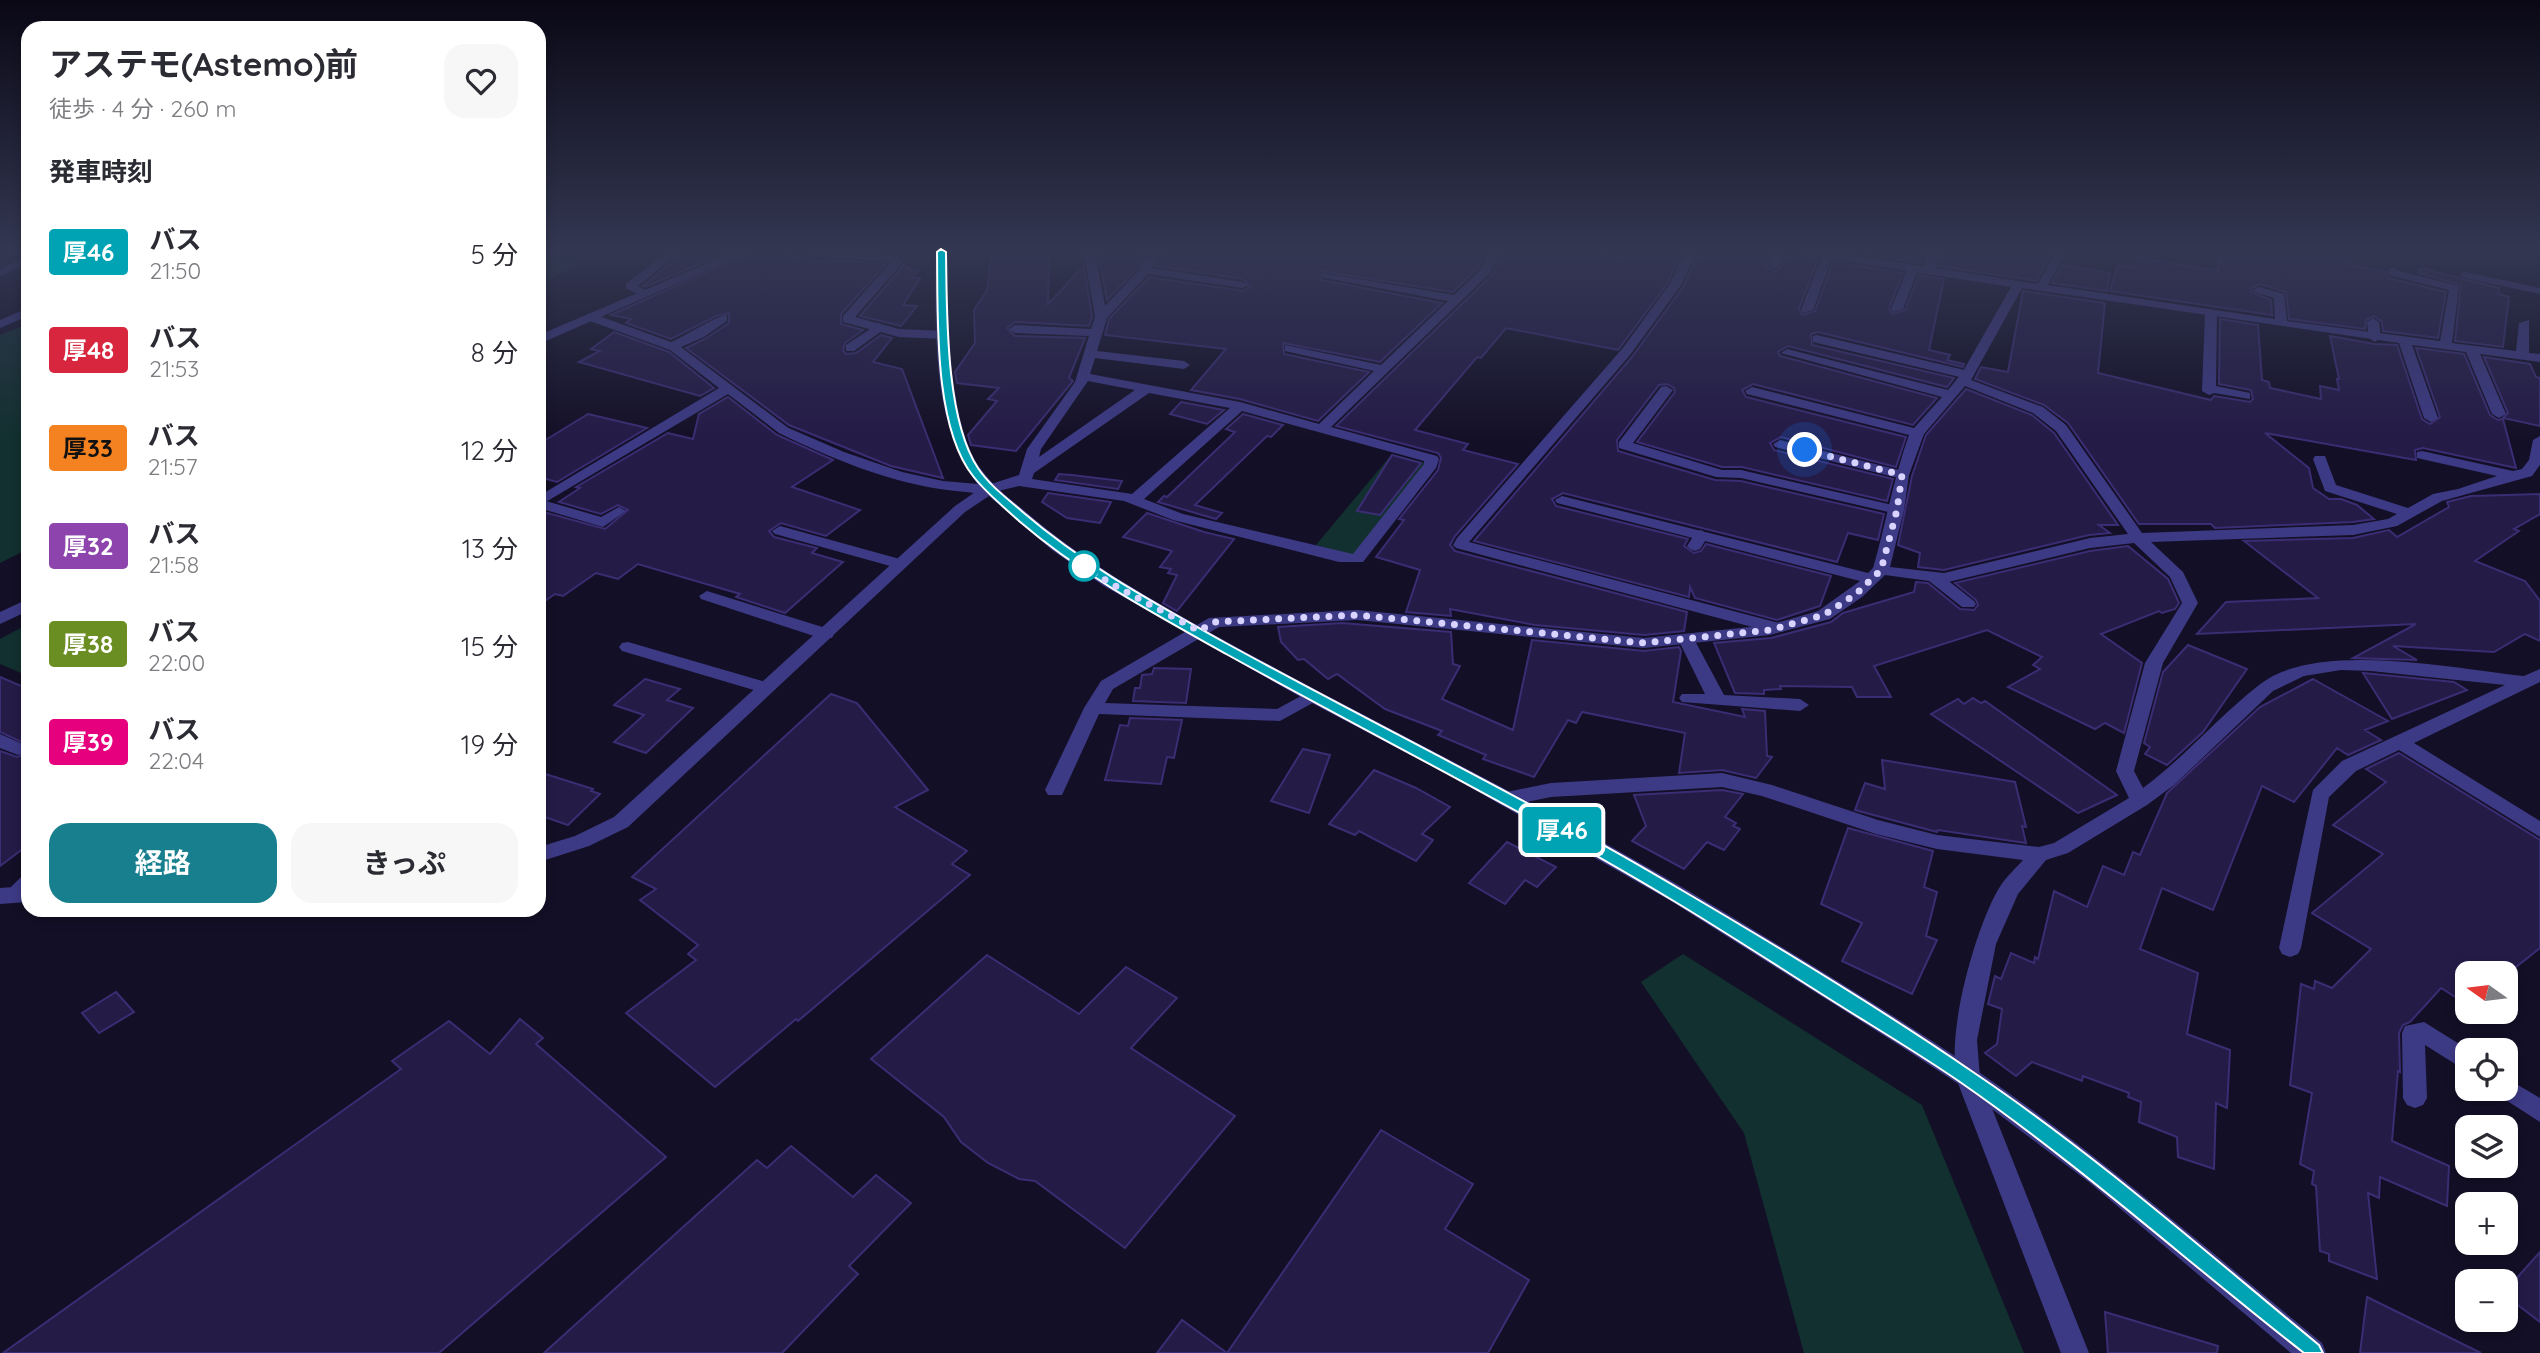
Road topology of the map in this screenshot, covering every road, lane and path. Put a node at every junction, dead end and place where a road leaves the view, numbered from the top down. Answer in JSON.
{"nodes":[{"id":1,"x":21,"y":315,"type":"edge"},
{"id":2,"x":595,"y":315,"type":"edge"},
{"id":3,"x":850,"y":315,"type":"edge"},
{"id":4,"x":943,"y":315,"type":"edge"},
{"id":5,"x":1440,"y":315,"type":"edge"},
{"id":6,"x":1653,"y":315,"type":"edge"},
{"id":7,"x":2001,"y":315,"type":"edge"},
{"id":8,"x":2211,"y":315,"type":"edge"},
{"id":9,"x":2225,"y":315,"type":"edge"},
{"id":10,"x":2281,"y":315,"type":"edge"},
{"id":11,"x":2450,"y":315,"type":"edge"},
{"id":12,"x":591,"y":317,"type":"junction"},
{"id":13,"x":1101,"y":317,"type":"edge"},
{"id":14,"x":723,"y":318,"type":"dead end"},
{"id":15,"x":2373,"y":322,"type":"dead end"},
{"id":16,"x":2525,"y":323,"type":"dead end"},
{"id":17,"x":0,"y":324,"type":"edge"},
{"id":18,"x":2281,"y":324,"type":"junction"},
{"id":19,"x":879,"y":327,"type":"junction"},
{"id":20,"x":1015,"y":329,"type":"dead end"},
{"id":21,"x":1096,"y":333,"type":"junction"},
{"id":22,"x":943,"y":335,"type":"junction"},
{"id":23,"x":546,"y":337,"type":"edge"},
{"id":24,"x":2375,"y":338,"type":"junction"},
{"id":25,"x":1817,"y":339,"type":"dead end"},
{"id":26,"x":2405,"y":342,"type":"junction"},
{"id":27,"x":672,"y":346,"type":"junction"},
{"id":28,"x":2445,"y":347,"type":"junction"},
{"id":29,"x":850,"y":348,"type":"dead end"},
{"id":30,"x":1289,"y":348,"type":"dead end"},
{"id":31,"x":2472,"y":351,"type":"junction"},
{"id":32,"x":1787,"y":353,"type":"dead end"},
{"id":33,"x":1088,"y":354,"type":"junction"},
{"id":34,"x":2516,"y":356,"type":"junction"},
{"id":35,"x":2540,"y":358,"type":"edge"},
{"id":36,"x":1184,"y":365,"type":"dead end"},
{"id":37,"x":1383,"y":369,"type":"junction"},
{"id":38,"x":1082,"y":376,"type":"junction"},
{"id":39,"x":1966,"y":378,"type":"junction"},
{"id":40,"x":728,"y":388,"type":"junction"},
{"id":41,"x":1147,"y":388,"type":"junction"},
{"id":42,"x":1752,"y":391,"type":"dead end"},
{"id":43,"x":1951,"y":395,"type":"junction"},
{"id":44,"x":2245,"y":396,"type":"dead end"},
{"id":45,"x":2473,"y":396,"type":"dead end"},
{"id":46,"x":2493,"y":400,"type":"junction"},
{"id":47,"x":1678,"y":403,"type":"dead end"},
{"id":48,"x":2409,"y":404,"type":"dead end"},
{"id":49,"x":1240,"y":406,"type":"junction"},
{"id":50,"x":2499,"y":414,"type":"dead end"},
{"id":51,"x":1322,"y":428,"type":"junction"},
{"id":52,"x":1917,"y":433,"type":"junction"},
{"id":53,"x":2540,"y":440,"type":"edge"},
{"id":54,"x":1780,"y":444,"type":"dead end"},
{"id":55,"x":2422,"y":455,"type":"dead end"},
{"id":56,"x":2320,"y":459,"type":"dead end"},
{"id":57,"x":1030,"y":470,"type":"junction"},
{"id":58,"x":1902,"y":475,"type":"junction"},
{"id":59,"x":2513,"y":475,"type":"junction"},
{"id":60,"x":1019,"y":482,"type":"junction"},
{"id":61,"x":990,"y":489,"type":"junction"},
{"id":62,"x":546,"y":499,"type":"edge"},
{"id":63,"x":1135,"y":499,"type":"junction"},
{"id":64,"x":1562,"y":500,"type":"dead end"},
{"id":65,"x":546,"y":505,"type":"edge"},
{"id":66,"x":1897,"y":510,"type":"junction"},
{"id":67,"x":619,"y":511,"type":"dead end"},
{"id":68,"x":2410,"y":513,"type":"junction"},
{"id":69,"x":603,"y":522,"type":"junction"},
{"id":70,"x":780,"y":531,"type":"dead end"},
{"id":71,"x":586,"y":533,"type":"dead end"},
{"id":72,"x":2138,"y":538,"type":"junction"},
{"id":73,"x":901,"y":564,"type":"junction"},
{"id":74,"x":1877,"y":574,"type":"junction"},
{"id":75,"x":1935,"y":578,"type":"junction"},
{"id":76,"x":707,"y":596,"type":"dead end"},
{"id":77,"x":1968,"y":604,"type":"dead end"},
{"id":78,"x":21,"y":608,"type":"edge"},
{"id":79,"x":0,"y":619,"type":"edge"},
{"id":80,"x":1777,"y":628,"type":"junction"},
{"id":81,"x":1199,"y":631,"type":"junction"},
{"id":82,"x":825,"y":634,"type":"junction"},
{"id":83,"x":1686,"y":639,"type":"junction"},
{"id":84,"x":628,"y":647,"type":"dead end"},
{"id":85,"x":2534,"y":678,"type":"edge"},
{"id":86,"x":767,"y":688,"type":"junction"},
{"id":87,"x":1312,"y":696,"type":"junction"},
{"id":88,"x":1688,"y":698,"type":"dead end"},
{"id":89,"x":1718,"y":701,"type":"junction"},
{"id":90,"x":1800,"y":705,"type":"dead end"},
{"id":91,"x":1093,"y":708,"type":"junction"},
{"id":92,"x":0,"y":740,"type":"edge"},
{"id":93,"x":2398,"y":741,"type":"junction"},
{"id":94,"x":18,"y":749,"type":"dead end"},
{"id":95,"x":1055,"y":790,"type":"dead end"},
{"id":96,"x":1507,"y":799,"type":"junction"},
{"id":97,"x":2140,"y":800,"type":"junction"},
{"id":98,"x":2540,"y":830,"type":"edge"},
{"id":99,"x":546,"y":853,"type":"edge"},
{"id":100,"x":2039,"y":855,"type":"junction"},
{"id":101,"x":2290,"y":948,"type":"dead end"},
{"id":102,"x":2455,"y":1053,"type":"edge"},
{"id":103,"x":1968,"y":1078,"type":"junction"},
{"id":104,"x":2518,"y":1096,"type":"edge"},
{"id":105,"x":2414,"y":1098,"type":"dead end"},
{"id":106,"x":2540,"y":1111,"type":"edge"},
{"id":107,"x":2075,"y":1353,"type":"edge"},
{"id":108,"x":2312,"y":1353,"type":"edge"}],
"edges":[{"from":1,"to":17,"type":"street"},
{"from":2,"to":12,"type":"street"},
{"from":3,"to":19,"type":"street"},
{"from":4,"to":22,"type":"street"},
{"from":5,"to":37,"type":"street"},
{"from":6,"to":80,"type":"street"},
{"from":7,"to":39,"type":"street"},
{"from":8,"to":44,"type":"street"},
{"from":9,"to":18,"type":"street"},
{"from":10,"to":18,"type":"street"},
{"from":11,"to":28,"type":"street"},
{"from":12,"to":23,"type":"street"},
{"from":12,"to":27,"type":"street"},
{"from":13,"to":21,"type":"street"},
{"from":14,"to":27,"type":"street"},
{"from":15,"to":24,"type":"street"},
{"from":16,"to":34,"type":"street"},
{"from":18,"to":24,"type":"street"},
{"from":19,"to":22,"type":"street"},
{"from":19,"to":29,"type":"street"},
{"from":20,"to":21,"type":"street"},
{"from":21,"to":33,"type":"street"},
{"from":22,"to":61,"type":"street"},
{"from":24,"to":26,"type":"street"},
{"from":25,"to":39,"type":"street"},
{"from":26,"to":28,"type":"street"},
{"from":26,"to":48,"type":"street"},
{"from":27,"to":40,"type":"street"},
{"from":28,"to":31,"type":"street"},
{"from":30,"to":37,"type":"street"},
{"from":31,"to":34,"type":"street"},
{"from":31,"to":46,"type":"street"},
{"from":32,"to":43,"type":"street"},
{"from":33,"to":36,"type":"street"},
{"from":33,"to":38,"type":"street"},
{"from":34,"to":35,"type":"street"},
{"from":37,"to":51,"type":"street"},
{"from":38,"to":41,"type":"street"},
{"from":38,"to":57,"type":"street"},
{"from":39,"to":43,"type":"street"},
{"from":39,"to":72,"type":"street"},
{"from":40,"to":61,"type":"street"},
{"from":40,"to":62,"type":"street"},
{"from":41,"to":49,"type":"street"},
{"from":41,"to":57,"type":"street"},
{"from":42,"to":52,"type":"street"},
{"from":43,"to":52,"type":"street"},
{"from":45,"to":46,"type":"street"},
{"from":46,"to":50,"type":"street"},
{"from":47,"to":66,"type":"street"},
{"from":49,"to":51,"type":"street"},
{"from":49,"to":63,"type":"street"},
{"from":51,"to":63,"type":"street"},
{"from":52,"to":58,"type":"street"},
{"from":53,"to":59,"type":"street"},
{"from":54,"to":58,"type":"street"},
{"from":55,"to":59,"type":"street"},
{"from":56,"to":68,"type":"street"},
{"from":57,"to":60,"type":"street"},
{"from":58,"to":66,"type":"street"},
{"from":59,"to":68,"type":"street"},
{"from":60,"to":61,"type":"street"},
{"from":60,"to":63,"type":"street"},
{"from":61,"to":73,"type":"street"},
{"from":61,"to":81,"type":"street"},
{"from":64,"to":74,"type":"street"},
{"from":65,"to":69,"type":"street"},
{"from":66,"to":74,"type":"street"},
{"from":67,"to":69,"type":"street"},
{"from":68,"to":72,"type":"street"},
{"from":69,"to":71,"type":"street"},
{"from":70,"to":73,"type":"street"},
{"from":72,"to":75,"type":"street"},
{"from":72,"to":97,"type":"street"},
{"from":73,"to":82,"type":"street"},
{"from":74,"to":75,"type":"street"},
{"from":74,"to":80,"type":"street"},
{"from":75,"to":77,"type":"street"},
{"from":76,"to":82,"type":"street"},
{"from":78,"to":79,"type":"street"},
{"from":80,"to":83,"type":"street"},
{"from":81,"to":83,"type":"street"},
{"from":81,"to":87,"type":"street"},
{"from":81,"to":91,"type":"street"},
{"from":82,"to":86,"type":"street"},
{"from":83,"to":89,"type":"street"},
{"from":84,"to":86,"type":"street"},
{"from":85,"to":93,"type":"street"},
{"from":85,"to":97,"type":"street"},
{"from":86,"to":99,"type":"street"},
{"from":87,"to":91,"type":"street"},
{"from":87,"to":96,"type":"street"},
{"from":88,"to":89,"type":"street"},
{"from":89,"to":90,"type":"street"},
{"from":91,"to":95,"type":"street"},
{"from":92,"to":94,"type":"street"},
{"from":93,"to":98,"type":"street"},
{"from":93,"to":101,"type":"street"},
{"from":96,"to":100,"type":"street"},
{"from":96,"to":103,"type":"street"},
{"from":97,"to":100,"type":"street"},
{"from":100,"to":103,"type":"street"},
{"from":102,"to":105,"type":"street"},
{"from":103,"to":107,"type":"street"},
{"from":103,"to":108,"type":"street"},
{"from":104,"to":106,"type":"street"}]}
